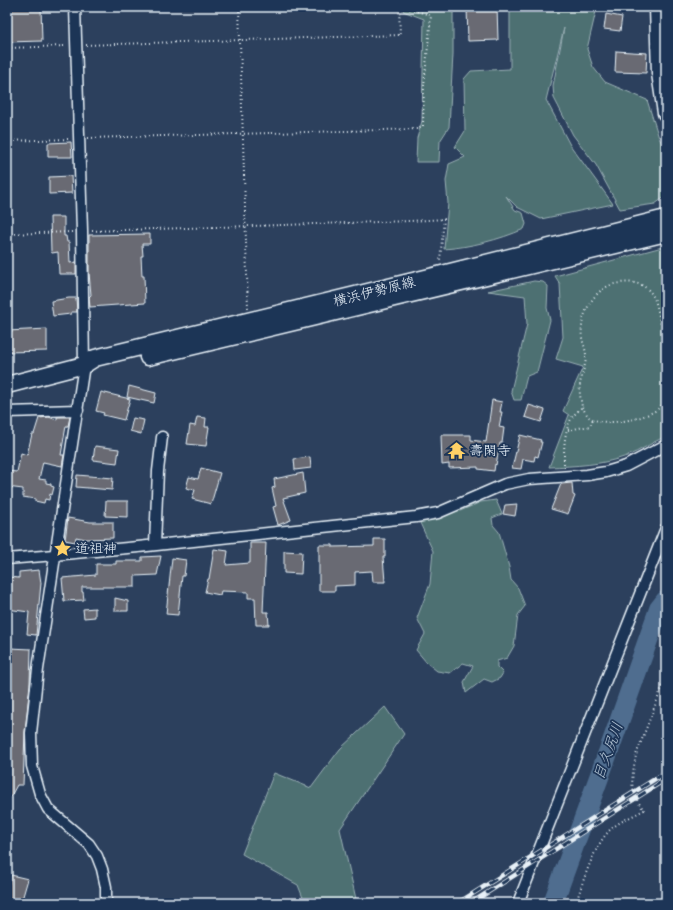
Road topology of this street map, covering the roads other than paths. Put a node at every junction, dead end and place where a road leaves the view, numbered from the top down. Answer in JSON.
{"nodes":[{"id":1,"x":75,"y":7,"type":"edge"},
{"id":2,"x":658,"y":7,"type":"edge"},
{"id":3,"x":662,"y":35,"type":"edge"},
{"id":4,"x":666,"y":113,"type":"edge"},
{"id":5,"x":666,"y":218,"type":"edge"},
{"id":6,"x":666,"y":233,"type":"edge"},
{"id":7,"x":84,"y":365,"type":"junction"},
{"id":8,"x":7,"y":385,"type":"edge"},
{"id":9,"x":78,"y":410,"type":"junction"},
{"id":10,"x":7,"y":412,"type":"edge"},
{"id":11,"x":162,"y":437,"type":"dead end"},
{"id":12,"x":666,"y":445,"type":"edge"},
{"id":13,"x":666,"y":528,"type":"edge"},
{"id":14,"x":155,"y":545,"type":"junction"},
{"id":15,"x":55,"y":555,"type":"junction"},
{"id":16,"x":7,"y":559,"type":"edge"},
{"id":17,"x":106,"y":903,"type":"edge"},
{"id":18,"x":518,"y":903,"type":"edge"}],
"edges":[{"from":1,"to":7,"type":"street"},
{"from":2,"to":3,"type":"main road"},
{"from":3,"to":4,"type":"main road"},
{"from":5,"to":7,"type":"main road","name":"横浜伊勢原線"},
{"from":6,"to":7,"type":"main road","name":"横浜伊勢原線"},
{"from":7,"to":8,"type":"main road","name":"横浜伊勢原線"},
{"from":7,"to":9,"type":"street"},
{"from":9,"to":10,"type":"street"},
{"from":9,"to":15,"type":"street"},
{"from":11,"to":14,"type":"street"},
{"from":12,"to":14,"type":"street"},
{"from":13,"to":18,"type":"street"},
{"from":14,"to":15,"type":"street"},
{"from":15,"to":16,"type":"street"},
{"from":15,"to":17,"type":"street"}]}
